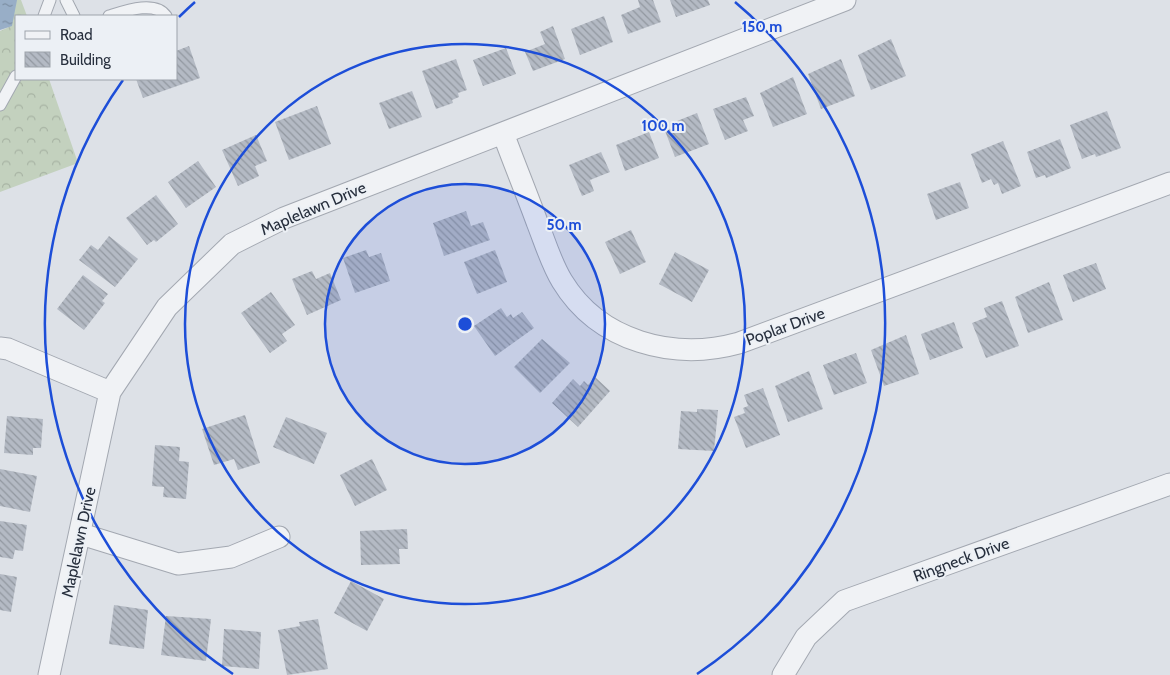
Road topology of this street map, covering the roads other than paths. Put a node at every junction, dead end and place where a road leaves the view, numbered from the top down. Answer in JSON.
{"nodes":[{"id":1,"x":50,"y":0,"type":"edge"},
{"id":2,"x":66,"y":0,"type":"edge"},
{"id":3,"x":846,"y":0,"type":"edge"},
{"id":4,"x":44,"y":15,"type":"edge"},
{"id":5,"x":74,"y":15,"type":"edge"},
{"id":6,"x":112,"y":15,"type":"edge"},
{"id":7,"x":165,"y":15,"type":"edge"},
{"id":8,"x":15,"y":78,"type":"edge"},
{"id":9,"x":0,"y":106,"type":"edge"},
{"id":10,"x":503,"y":133,"type":"junction"},
{"id":11,"x":1170,"y":183,"type":"edge"},
{"id":12,"x":0,"y":348,"type":"edge"},
{"id":13,"x":110,"y":392,"type":"junction"},
{"id":14,"x":1170,"y":484,"type":"edge"},
{"id":15,"x":81,"y":534,"type":"junction"},
{"id":16,"x":279,"y":537,"type":"dead end"},
{"id":17,"x":49,"y":675,"type":"edge"},
{"id":18,"x":783,"y":675,"type":"edge"}],
"edges":[{"from":1,"to":4,"type":"lane"},
{"from":2,"to":5,"type":"lane"},
{"from":3,"to":10,"type":"street","name":"Maplelawn Drive"},
{"from":6,"to":7,"type":"lane"},
{"from":8,"to":9,"type":"lane"},
{"from":10,"to":11,"type":"street","name":"Poplar Drive"},
{"from":10,"to":13,"type":"street","name":"Maplelawn Drive"},
{"from":12,"to":13,"type":"street"},
{"from":13,"to":15,"type":"street","name":"Maplelawn Drive"},
{"from":14,"to":18,"type":"street","name":"Ringneck Drive"},
{"from":15,"to":16,"type":"street"},
{"from":15,"to":17,"type":"street","name":"Maplelawn Drive"}]}
